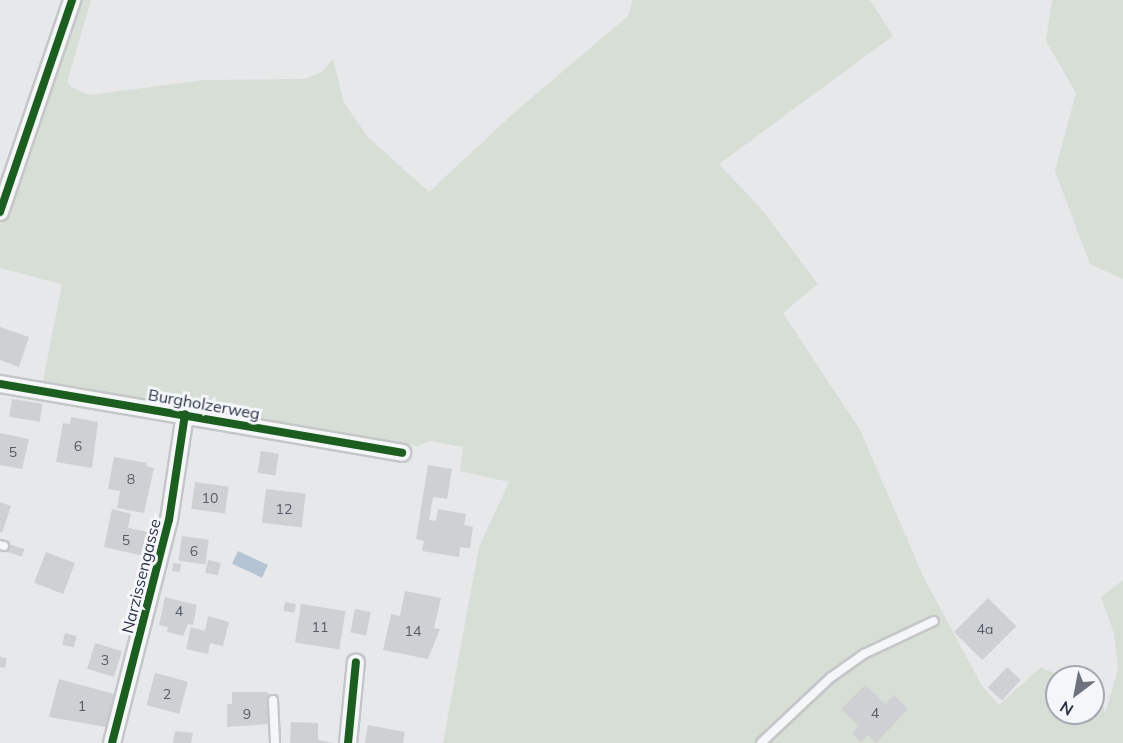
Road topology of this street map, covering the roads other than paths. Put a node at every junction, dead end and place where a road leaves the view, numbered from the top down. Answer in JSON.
{"nodes":[{"id":1,"x":72,"y":0,"type":"edge"},
{"id":2,"x":0,"y":212,"type":"edge"},
{"id":3,"x":0,"y":384,"type":"edge"},
{"id":4,"x":185,"y":414,"type":"junction"},
{"id":5,"x":402,"y":453,"type":"dead end"},
{"id":6,"x":934,"y":621,"type":"dead end"},
{"id":7,"x":356,"y":662,"type":"dead end"},
{"id":8,"x":273,"y":700,"type":"dead end"},
{"id":9,"x":112,"y":743,"type":"edge"},
{"id":10,"x":275,"y":743,"type":"edge"},
{"id":11,"x":348,"y":743,"type":"edge"},
{"id":12,"x":761,"y":743,"type":"edge"}],
"edges":[{"from":1,"to":2,"type":"street"},
{"from":3,"to":4,"type":"street","name":"Burgholzerweg"},
{"from":4,"to":5,"type":"street","name":"Burgholzerweg"},
{"from":4,"to":9,"type":"street","name":"Narzissengasse"},
{"from":6,"to":12,"type":"lane"},
{"from":7,"to":11,"type":"street"},
{"from":8,"to":10,"type":"lane"}]}
